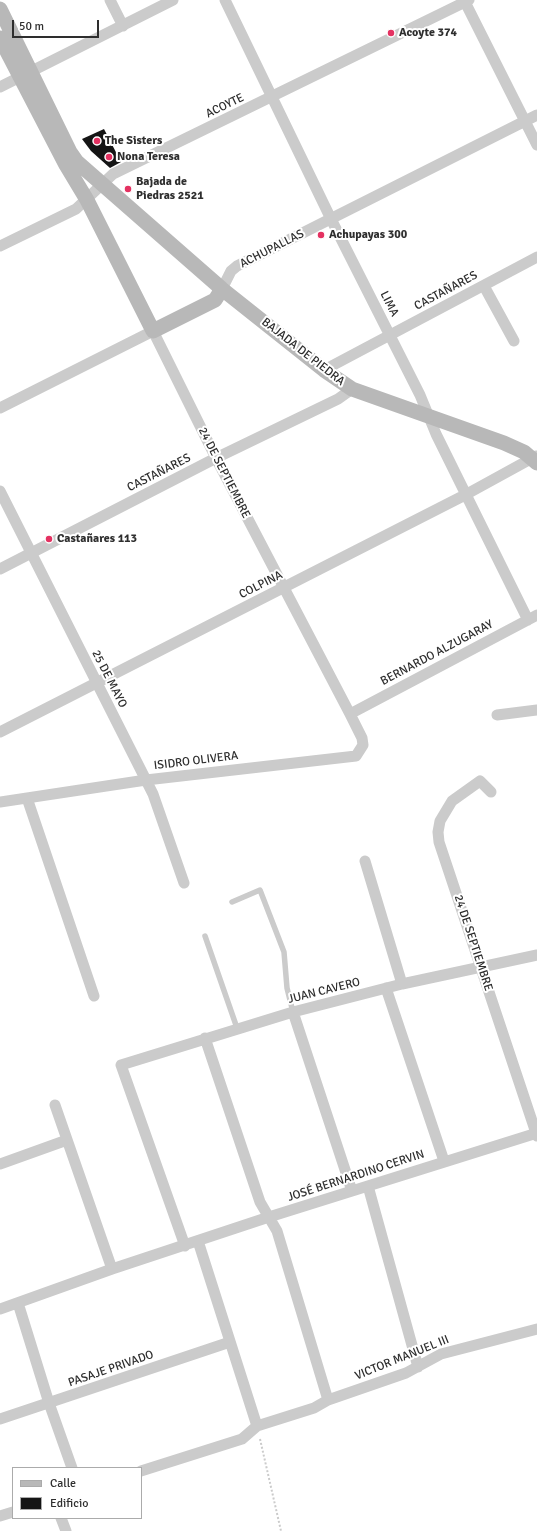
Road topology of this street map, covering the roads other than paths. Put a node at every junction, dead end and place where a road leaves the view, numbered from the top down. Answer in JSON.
{"nodes":[{"id":1,"x":110,"y":0,"type":"edge"},
{"id":2,"x":173,"y":0,"type":"edge"},
{"id":3,"x":225,"y":0,"type":"edge"},
{"id":4,"x":466,"y":1,"type":"edge"},
{"id":5,"x":0,"y":9,"type":"edge"},
{"id":6,"x":123,"y":26,"type":"junction"},
{"id":7,"x":0,"y":38,"type":"edge"},
{"id":8,"x":25,"y":75,"type":"junction"},
{"id":9,"x":0,"y":87,"type":"edge"},
{"id":10,"x":272,"y":97,"type":"junction"},
{"id":11,"x":537,"y":115,"type":"edge"},
{"id":12,"x":525,"y":121,"type":"junction"},
{"id":13,"x":537,"y":145,"type":"edge"},
{"id":14,"x":101,"y":184,"type":"junction"},
{"id":15,"x":87,"y":200,"type":"junction"},
{"id":16,"x":331,"y":219,"type":"junction"},
{"id":17,"x":0,"y":246,"type":"edge"},
{"id":18,"x":537,"y":257,"type":"edge"},
{"id":19,"x":484,"y":286,"type":"junction"},
{"id":20,"x":222,"y":289,"type":"junction"},
{"id":21,"x":153,"y":331,"type":"junction"},
{"id":22,"x":390,"y":335,"type":"junction"},
{"id":23,"x":514,"y":341,"type":"dead end"},
{"id":24,"x":324,"y":370,"type":"junction"},
{"id":25,"x":352,"y":389,"type":"junction"},
{"id":26,"x":0,"y":408,"type":"edge"},
{"id":27,"x":428,"y":416,"type":"junction"},
{"id":28,"x":216,"y":458,"type":"junction"},
{"id":29,"x":535,"y":459,"type":"edge"},
{"id":30,"x":0,"y":491,"type":"edge"},
{"id":31,"x":465,"y":495,"type":"junction"},
{"id":32,"x":31,"y":553,"type":"junction"},
{"id":33,"x":0,"y":568,"type":"edge"},
{"id":34,"x":283,"y":588,"type":"junction"},
{"id":35,"x":532,"y":618,"type":"edge"},
{"id":36,"x":96,"y":684,"type":"junction"},
{"id":37,"x":537,"y":710,"type":"edge"},
{"id":38,"x":350,"y":714,"type":"junction"},
{"id":39,"x":497,"y":715,"type":"dead end"},
{"id":40,"x":0,"y":732,"type":"edge"},
{"id":41,"x":363,"y":746,"type":"joint"},
{"id":42,"x":146,"y":780,"type":"junction"},
{"id":43,"x":491,"y":792,"type":"dead end"},
{"id":44,"x":27,"y":798,"type":"junction"},
{"id":45,"x":0,"y":802,"type":"edge"},
{"id":46,"x":365,"y":861,"type":"dead end"},
{"id":47,"x":184,"y":882,"type":"dead end"},
{"id":48,"x":232,"y":902,"type":"dead end"},
{"id":49,"x":205,"y":936,"type":"dead end"},
{"id":50,"x":537,"y":955,"type":"edge"},
{"id":51,"x":481,"y":967,"type":"junction"},
{"id":52,"x":402,"y":984,"type":"junction"},
{"id":53,"x":386,"y":988,"type":"junction"},
{"id":54,"x":94,"y":996,"type":"dead end"},
{"id":55,"x":293,"y":1012,"type":"junction"},
{"id":56,"x":237,"y":1028,"type":"junction"},
{"id":57,"x":205,"y":1038,"type":"junction"},
{"id":58,"x":55,"y":1105,"type":"dead end"},
{"id":59,"x":537,"y":1134,"type":"edge"},
{"id":60,"x":67,"y":1140,"type":"junction"},
{"id":61,"x":444,"y":1161,"type":"junction"},
{"id":62,"x":0,"y":1164,"type":"edge"},
{"id":63,"x":368,"y":1186,"type":"junction"},
{"id":64,"x":352,"y":1191,"type":"junction"},
{"id":65,"x":269,"y":1218,"type":"junction"},
{"id":66,"x":198,"y":1241,"type":"junction"},
{"id":67,"x":185,"y":1246,"type":"junction"},
{"id":68,"x":112,"y":1269,"type":"junction"},
{"id":69,"x":18,"y":1303,"type":"junction"},
{"id":70,"x":0,"y":1309,"type":"edge"},
{"id":71,"x":537,"y":1329,"type":"edge"},
{"id":72,"x":230,"y":1342,"type":"junction"},
{"id":73,"x":418,"y":1367,"type":"junction"},
{"id":74,"x":328,"y":1400,"type":"junction"},
{"id":75,"x":49,"y":1403,"type":"junction"},
{"id":76,"x":0,"y":1419,"type":"edge"},
{"id":77,"x":257,"y":1426,"type":"junction"},
{"id":78,"x":72,"y":1467,"type":"edge"},
{"id":79,"x":142,"y":1471,"type":"edge"},
{"id":80,"x":12,"y":1512,"type":"edge"},
{"id":81,"x":0,"y":1516,"type":"edge"},
{"id":82,"x":61,"y":1519,"type":"edge"},
{"id":83,"x":66,"y":1531,"type":"edge"}],
"edges":[{"from":1,"to":6,"type":"street"},
{"from":2,"to":6,"type":"street"},
{"from":3,"to":10,"type":"street","name":"LIMA"},
{"from":4,"to":10,"type":"street","name":"ACOYTE"},
{"from":4,"to":12,"type":"street"},
{"from":5,"to":8,"type":"main road"},
{"from":6,"to":8,"type":"street"},
{"from":7,"to":8,"type":"main road"},
{"from":8,"to":9,"type":"street"},
{"from":8,"to":14,"type":"main road","name":"BAJADA DE PIEDRA"},
{"from":8,"to":15,"type":"main road","name":"24 DE SEPTIEMBRE"},
{"from":10,"to":14,"type":"street","name":"ACOYTE"},
{"from":10,"to":16,"type":"street","name":"LIMA"},
{"from":11,"to":12,"type":"street","name":"ACHUPALLAS"},
{"from":12,"to":13,"type":"street"},
{"from":12,"to":16,"type":"street","name":"ACHUPALLAS"},
{"from":14,"to":15,"type":"street","name":"ACOYTE"},
{"from":14,"to":20,"type":"main road","name":"BAJADA DE PIEDRA"},
{"from":15,"to":17,"type":"street","name":"ACOYTE"},
{"from":15,"to":21,"type":"main road","name":"24 DE SEPTIEMBRE"},
{"from":16,"to":20,"type":"street","name":"ACHUPALLAS"},
{"from":16,"to":22,"type":"street","name":"LIMA"},
{"from":18,"to":19,"type":"street","name":"CASTAÑARES"},
{"from":19,"to":22,"type":"street","name":"CASTAÑARES"},
{"from":19,"to":23,"type":"street"},
{"from":20,"to":21,"type":"main road","name":"ACHUPALLAS"},
{"from":20,"to":24,"type":"main road","name":"BAJADA DE PIEDRA"},
{"from":21,"to":26,"type":"street","name":"ACHUPALLAS"},
{"from":21,"to":28,"type":"street","name":"24 DE SEPTIEMBRE"},
{"from":22,"to":24,"type":"street","name":"CASTAÑARES"},
{"from":22,"to":27,"type":"street","name":"LIMA"},
{"from":24,"to":25,"type":"main road","name":"BAJADA DE PIEDRA"},
{"from":25,"to":27,"type":"main road","name":"BAJADA DE PIEDRA"},
{"from":25,"to":28,"type":"street","name":"CASTAÑARES"},
{"from":27,"to":29,"type":"main road","name":"BAJADA DE PIEDRA"},
{"from":27,"to":31,"type":"street","name":"LIMA"},
{"from":28,"to":32,"type":"street","name":"CASTAÑARES"},
{"from":28,"to":34,"type":"street","name":"24 DE SEPTIEMBRE"},
{"from":29,"to":31,"type":"street","name":"COLPINA"},
{"from":30,"to":32,"type":"street","name":"25 DE MAYO"},
{"from":31,"to":34,"type":"street","name":"COLPINA"},
{"from":31,"to":35,"type":"street","name":"LIMA"},
{"from":32,"to":33,"type":"street","name":"CASTAÑARES"},
{"from":32,"to":36,"type":"street","name":"25 DE MAYO"},
{"from":34,"to":36,"type":"street","name":"COLPINA"},
{"from":34,"to":38,"type":"street","name":"24 DE SEPTIEMBRE"},
{"from":35,"to":38,"type":"street","name":"BERNARDO ALZUGARAY"},
{"from":36,"to":40,"type":"street","name":"COLPINA"},
{"from":36,"to":42,"type":"street","name":"25 DE MAYO"},
{"from":37,"to":39,"type":"street"},
{"from":38,"to":41,"type":"street","name":"24 DE SEPTIEMBRE"},
{"from":41,"to":42,"type":"street","name":"ISIDRO OLIVERA"},
{"from":42,"to":44,"type":"street","name":"ISIDRO OLIVERA"},
{"from":42,"to":47,"type":"street","name":"25 DE MAYO"},
{"from":43,"to":51,"type":"street","name":"24 DE SEPTIEMBRE"},
{"from":44,"to":45,"type":"street","name":"ISIDRO OLIVERA"},
{"from":44,"to":54,"type":"street"},
{"from":46,"to":52,"type":"street"},
{"from":48,"to":55,"type":"lane"},
{"from":49,"to":56,"type":"lane"},
{"from":50,"to":51,"type":"street","name":"JUAN CAVERO"},
{"from":51,"to":52,"type":"street","name":"JUAN CAVERO"},
{"from":51,"to":59,"type":"street","name":"24 DE SEPTIEMBRE"},
{"from":52,"to":53,"type":"street","name":"JUAN CAVERO"},
{"from":53,"to":55,"type":"street","name":"JUAN CAVERO"},
{"from":53,"to":61,"type":"street"},
{"from":55,"to":56,"type":"street","name":"JUAN CAVERO"},
{"from":55,"to":64,"type":"street"},
{"from":56,"to":57,"type":"street","name":"JUAN CAVERO"},
{"from":57,"to":65,"type":"street"},
{"from":57,"to":67,"type":"street","name":"JUAN CAVERO"},
{"from":58,"to":60,"type":"street"},
{"from":59,"to":61,"type":"street","name":"JOSÉ BERNARDINO CERVIN"},
{"from":60,"to":62,"type":"street"},
{"from":60,"to":68,"type":"street"},
{"from":61,"to":63,"type":"street","name":"JOSÉ BERNARDINO CERVIN"},
{"from":63,"to":64,"type":"street","name":"JOSÉ BERNARDINO CERVIN"},
{"from":63,"to":73,"type":"street"},
{"from":64,"to":65,"type":"street","name":"JOSÉ BERNARDINO CERVIN"},
{"from":65,"to":66,"type":"street","name":"JOSÉ BERNARDINO CERVIN"},
{"from":65,"to":74,"type":"street"},
{"from":66,"to":67,"type":"street","name":"JOSÉ BERNARDINO CERVIN"},
{"from":66,"to":72,"type":"street"},
{"from":67,"to":68,"type":"street","name":"JOSÉ BERNARDINO CERVIN"},
{"from":68,"to":69,"type":"street","name":"JOSÉ BERNARDINO CERVIN"},
{"from":69,"to":70,"type":"street","name":"JOSÉ BERNARDINO CERVIN"},
{"from":69,"to":75,"type":"street"},
{"from":71,"to":73,"type":"street","name":"VICTOR MANUEL III"},
{"from":72,"to":75,"type":"street","name":"PASAJE PRIVADO"},
{"from":72,"to":77,"type":"street"},
{"from":73,"to":74,"type":"street","name":"VICTOR MANUEL III"},
{"from":74,"to":77,"type":"street","name":"VICTOR MANUEL III"},
{"from":75,"to":76,"type":"street","name":"PASAJE PRIVADO"},
{"from":75,"to":78,"type":"street"},
{"from":77,"to":79,"type":"street"},
{"from":80,"to":81,"type":"street"},
{"from":82,"to":83,"type":"street"}]}
